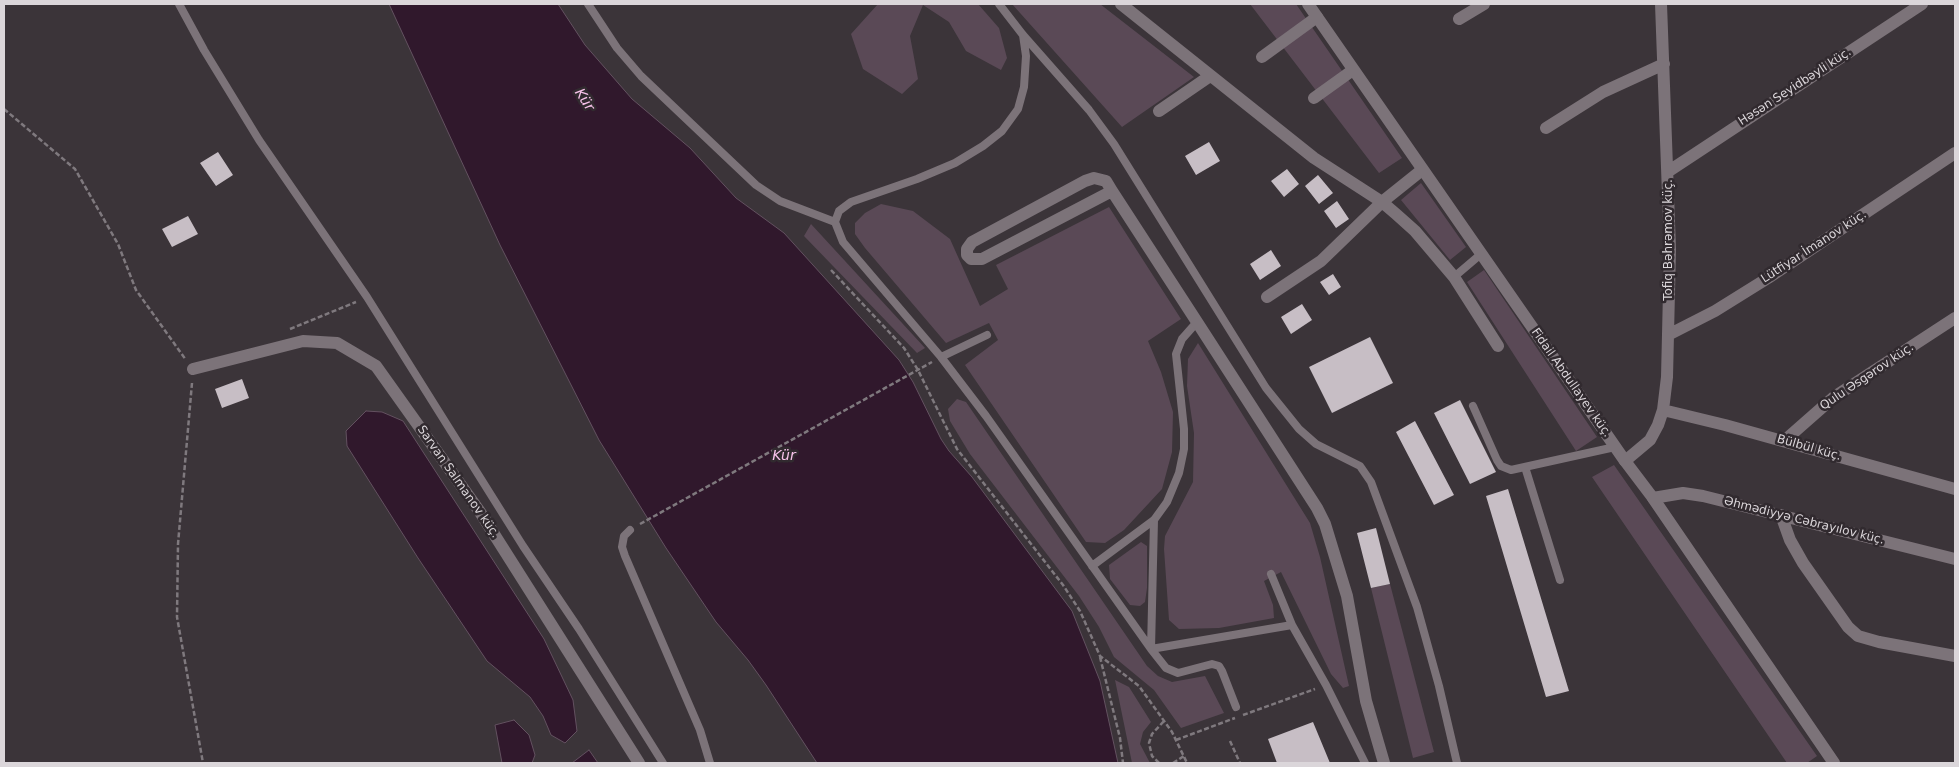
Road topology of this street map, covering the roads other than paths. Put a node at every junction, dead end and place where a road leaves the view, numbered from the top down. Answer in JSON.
{"nodes":[{"id":1,"x":179,"y":4,"type":"edge"},
{"id":2,"x":588,"y":4,"type":"edge"},
{"id":3,"x":999,"y":4,"type":"edge"},
{"id":4,"x":1121,"y":4,"type":"edge"},
{"id":5,"x":1308,"y":4,"type":"edge"},
{"id":6,"x":1484,"y":4,"type":"edge"},
{"id":7,"x":1660,"y":4,"type":"edge"},
{"id":8,"x":1922,"y":4,"type":"edge"},
{"id":9,"x":1317,"y":17,"type":"junction"},
{"id":10,"x":1459,"y":19,"type":"dead end"},
{"id":11,"x":1023,"y":35,"type":"junction"},
{"id":12,"x":1262,"y":57,"type":"dead end"},
{"id":13,"x":1664,"y":64,"type":"junction"},
{"id":14,"x":1353,"y":70,"type":"junction"},
{"id":15,"x":1210,"y":76,"type":"junction"},
{"id":16,"x":1314,"y":98,"type":"dead end"},
{"id":17,"x":1159,"y":111,"type":"dead end"},
{"id":18,"x":1546,"y":128,"type":"dead end"},
{"id":19,"x":1955,"y":154,"type":"edge"},
{"id":20,"x":1422,"y":170,"type":"junction"},
{"id":21,"x":1668,"y":171,"type":"junction"},
{"id":22,"x":1112,"y":190,"type":"junction"},
{"id":23,"x":1382,"y":202,"type":"junction"},
{"id":24,"x":835,"y":222,"type":"junction"},
{"id":25,"x":1481,"y":254,"type":"junction"},
{"id":26,"x":1454,"y":277,"type":"junction"},
{"id":27,"x":1267,"y":298,"type":"dead end"},
{"id":28,"x":1955,"y":318,"type":"edge"},
{"id":29,"x":1197,"y":322,"type":"junction"},
{"id":30,"x":987,"y":335,"type":"dead end"},
{"id":31,"x":1668,"y":335,"type":"junction"},
{"id":32,"x":1498,"y":346,"type":"dead end"},
{"id":33,"x":941,"y":357,"type":"junction"},
{"id":34,"x":193,"y":369,"type":"road end"},
{"id":35,"x":1472,"y":406,"type":"dead end"},
{"id":36,"x":1663,"y":410,"type":"junction"},
{"id":37,"x":1784,"y":441,"type":"junction"},
{"id":38,"x":1615,"y":447,"type":"junction"},
{"id":39,"x":1625,"y":461,"type":"junction"},
{"id":40,"x":1525,"y":467,"type":"junction"},
{"id":41,"x":1955,"y":489,"type":"edge"},
{"id":42,"x":1652,"y":498,"type":"junction"},
{"id":43,"x":1781,"y":515,"type":"junction"},
{"id":44,"x":1154,"y":520,"type":"junction"},
{"id":45,"x":630,"y":530,"type":"road end"},
{"id":46,"x":1955,"y":558,"type":"edge"},
{"id":47,"x":1092,"y":566,"type":"junction"},
{"id":48,"x":1271,"y":574,"type":"dead end"},
{"id":49,"x":1560,"y":580,"type":"dead end"},
{"id":50,"x":1292,"y":625,"type":"junction"},
{"id":51,"x":1151,"y":649,"type":"junction"},
{"id":52,"x":1955,"y":656,"type":"edge"},
{"id":53,"x":1236,"y":707,"type":"dead end"},
{"id":54,"x":1832,"y":762,"type":"edge"},
{"id":55,"x":639,"y":763,"type":"edge"},
{"id":56,"x":663,"y":763,"type":"edge"},
{"id":57,"x":710,"y":763,"type":"edge"},
{"id":58,"x":1366,"y":763,"type":"edge"},
{"id":59,"x":1384,"y":763,"type":"edge"},
{"id":60,"x":1457,"y":763,"type":"edge"}],
"edges":[{"from":1,"to":56,"type":"lane"},
{"from":2,"to":24,"type":"lane"},
{"from":3,"to":11,"type":"lane"},
{"from":4,"to":15,"type":"street"},
{"from":5,"to":9,"type":"street","name":"Fidail Abdullayev küç."},
{"from":6,"to":10,"type":"street"},
{"from":7,"to":13,"type":"street","name":"Tofiq Bəhrəmov küç."},
{"from":8,"to":21,"type":"street","name":"Həsən Seyidbəyli küç."},
{"from":9,"to":12,"type":"street"},
{"from":9,"to":14,"type":"street","name":"Fidail Abdullayev küç."},
{"from":11,"to":24,"type":"lane"},
{"from":11,"to":60,"type":"lane"},
{"from":13,"to":18,"type":"street"},
{"from":13,"to":21,"type":"street","name":"Tofiq Bəhrəmov küç."},
{"from":14,"to":16,"type":"street"},
{"from":14,"to":20,"type":"street","name":"Fidail Abdullayev küç."},
{"from":15,"to":17,"type":"street"},
{"from":15,"to":23,"type":"street"},
{"from":19,"to":31,"type":"street","name":"Lütfiyar İmanov küç."},
{"from":20,"to":23,"type":"street"},
{"from":20,"to":25,"type":"street","name":"Fidail Abdullayev küç."},
{"from":21,"to":31,"type":"street","name":"Tofiq Bəhrəmov küç."},
{"from":22,"to":22,"type":"street"},
{"from":22,"to":29,"type":"street"},
{"from":23,"to":26,"type":"street"},
{"from":23,"to":27,"type":"street"},
{"from":24,"to":33,"type":"lane"},
{"from":25,"to":26,"type":"lane"},
{"from":25,"to":38,"type":"street","name":"Fidail Abdullayev küç."},
{"from":26,"to":32,"type":"street"},
{"from":28,"to":37,"type":"street","name":"Qulu Əsgərov küç."},
{"from":29,"to":44,"type":"lane"},
{"from":29,"to":59,"type":"street"},
{"from":30,"to":33,"type":"lane"},
{"from":31,"to":36,"type":"street","name":"Tofiq Bəhrəmov küç."},
{"from":33,"to":47,"type":"lane"},
{"from":34,"to":55,"type":"street","name":"Sarvan Salmanov küç."},
{"from":35,"to":40,"type":"lane"},
{"from":36,"to":37,"type":"street","name":"Bülbül küç."},
{"from":36,"to":39,"type":"street","name":"Tofiq Bəhrəmov küç."},
{"from":37,"to":41,"type":"street","name":"Bülbül küç."},
{"from":38,"to":39,"type":"street","name":"Fidail Abdullayev küç."},
{"from":38,"to":40,"type":"lane"},
{"from":39,"to":42,"type":"street","name":"Fidail Abdullayev küç."},
{"from":40,"to":49,"type":"lane"},
{"from":42,"to":43,"type":"street","name":"Əhmədiyyə Cəbrayılov küç."},
{"from":42,"to":54,"type":"street","name":"Fidail Abdullayev küç."},
{"from":43,"to":46,"type":"street","name":"Əhmədiyyə Cəbrayılov küç."},
{"from":43,"to":52,"type":"street"},
{"from":44,"to":47,"type":"lane"},
{"from":44,"to":51,"type":"lane"},
{"from":45,"to":57,"type":"lane"},
{"from":47,"to":51,"type":"lane"},
{"from":48,"to":50,"type":"lane"},
{"from":50,"to":51,"type":"lane"},
{"from":50,"to":58,"type":"lane"},
{"from":51,"to":53,"type":"lane"}]}
